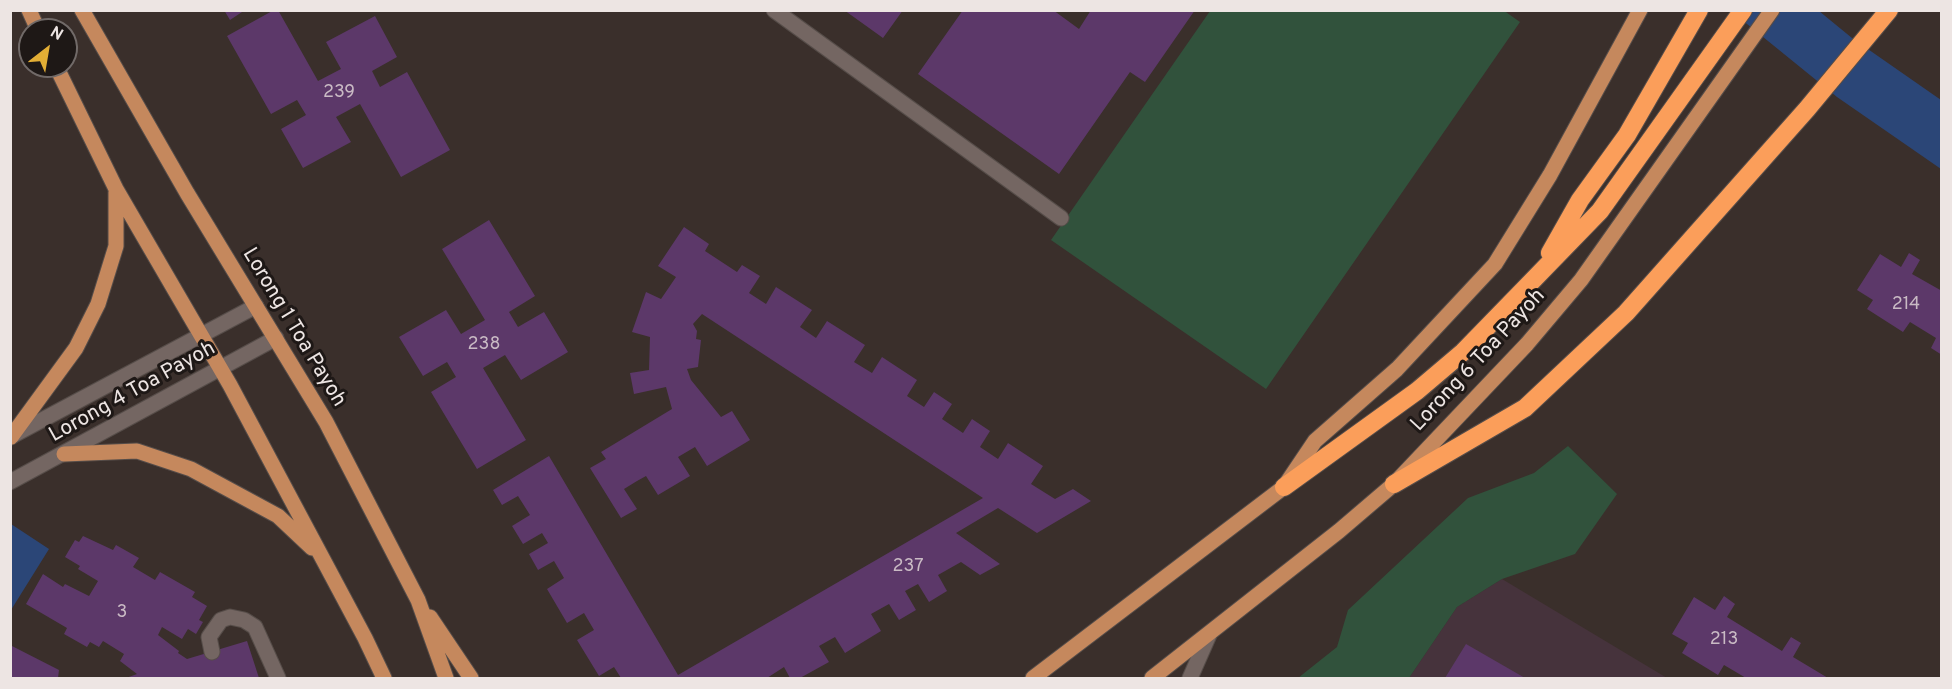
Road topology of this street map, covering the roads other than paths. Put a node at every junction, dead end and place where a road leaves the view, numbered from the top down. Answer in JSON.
{"nodes":[{"id":1,"x":81,"y":10,"type":"edge"},
{"id":2,"x":774,"y":10,"type":"edge"},
{"id":3,"x":1641,"y":10,"type":"edge"},
{"id":4,"x":1743,"y":10,"type":"edge"},
{"id":5,"x":1772,"y":10,"type":"edge"},
{"id":6,"x":1884,"y":15,"type":"edge"},
{"id":7,"x":1696,"y":16,"type":"edge"},
{"id":8,"x":62,"y":78,"type":"edge"},
{"id":9,"x":116,"y":189,"type":"junction"},
{"id":10,"x":1061,"y":218,"type":"dead end"},
{"id":11,"x":1535,"y":278,"type":"junction"},
{"id":12,"x":256,"y":306,"type":"junction"},
{"id":13,"x":200,"y":337,"type":"junction"},
{"id":14,"x":276,"y":339,"type":"junction"},
{"id":15,"x":220,"y":369,"type":"junction"},
{"id":16,"x":11,"y":437,"type":"edge"},
{"id":17,"x":64,"y":454,"type":"junction"},
{"id":18,"x":10,"y":482,"type":"edge"},
{"id":19,"x":1394,"y":484,"type":"junction"},
{"id":20,"x":1284,"y":487,"type":"junction"},
{"id":21,"x":321,"y":556,"type":"junction"},
{"id":22,"x":418,"y":600,"type":"junction"},
{"id":23,"x":1209,"y":635,"type":"junction"},
{"id":24,"x":212,"y":652,"type":"dead end"},
{"id":25,"x":278,"y":678,"type":"edge"},
{"id":26,"x":384,"y":678,"type":"edge"},
{"id":27,"x":446,"y":678,"type":"edge"},
{"id":28,"x":471,"y":678,"type":"edge"},
{"id":29,"x":1033,"y":678,"type":"edge"},
{"id":30,"x":1152,"y":678,"type":"edge"},
{"id":31,"x":1190,"y":678,"type":"edge"}],
"edges":[{"from":1,"to":12,"type":"main road","name":"Lorong 1 Toa Payoh"},
{"from":2,"to":10,"type":"street"},
{"from":3,"to":20,"type":"main road"},
{"from":4,"to":11,"type":"highway"},
{"from":5,"to":19,"type":"main road","name":"Lorong 6 Toa Payoh"},
{"from":6,"to":19,"type":"highway"},
{"from":7,"to":11,"type":"highway"},
{"from":8,"to":9,"type":"main road"},
{"from":9,"to":13,"type":"main road"},
{"from":9,"to":16,"type":"main road"},
{"from":11,"to":20,"type":"highway"},
{"from":12,"to":13,"type":"street","name":"Lorong 4 Toa Payoh"},
{"from":12,"to":14,"type":"main road","name":"Lorong 1 Toa Payoh"},
{"from":13,"to":15,"type":"main road"},
{"from":13,"to":16,"type":"street","name":"Lorong 4 Toa Payoh"},
{"from":14,"to":15,"type":"street","name":"Lorong 4 Toa Payoh"},
{"from":14,"to":22,"type":"main road","name":"Lorong 1 Toa Payoh"},
{"from":15,"to":17,"type":"street","name":"Lorong 4 Toa Payoh"},
{"from":15,"to":21,"type":"main road"},
{"from":17,"to":18,"type":"street","name":"Lorong 4 Toa Payoh"},
{"from":17,"to":21,"type":"main road"},
{"from":19,"to":23,"type":"main road","name":"Lorong 6 Toa Payoh"},
{"from":20,"to":29,"type":"main road"},
{"from":21,"to":26,"type":"main road"},
{"from":22,"to":27,"type":"main road","name":"Lorong 1 Toa Payoh"},
{"from":22,"to":28,"type":"main road"},
{"from":23,"to":30,"type":"main road","name":"Lorong 6 Toa Payoh"},
{"from":23,"to":31,"type":"street"},
{"from":24,"to":25,"type":"street"}]}
